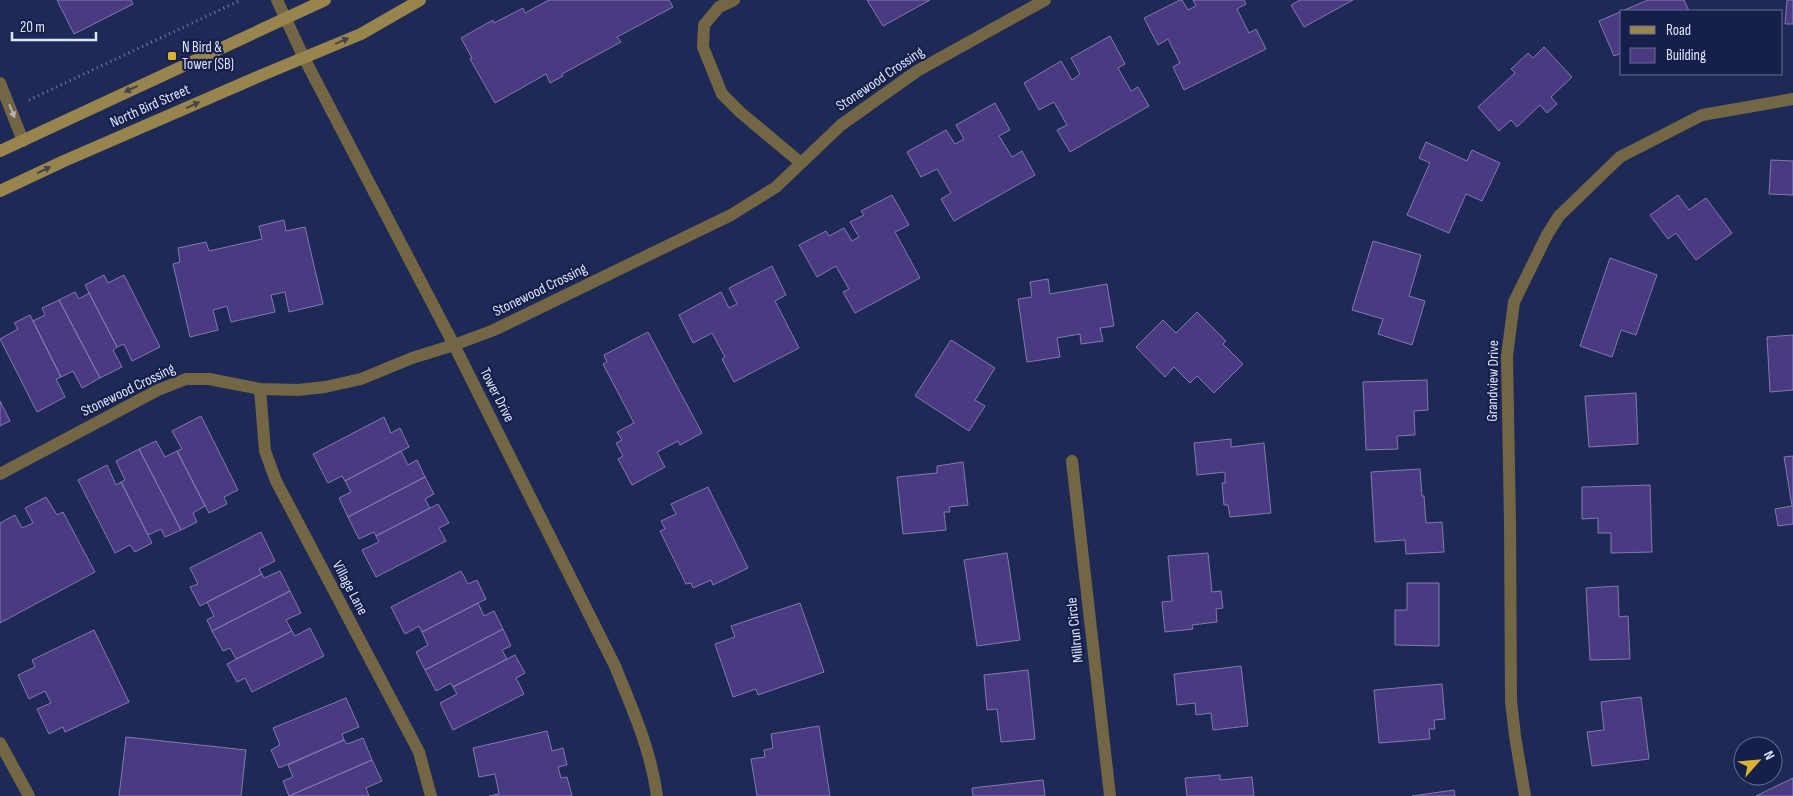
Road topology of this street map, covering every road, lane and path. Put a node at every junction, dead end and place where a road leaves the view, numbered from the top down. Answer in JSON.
{"nodes":[{"id":1,"x":241,"y":0,"type":"edge"},
{"id":2,"x":277,"y":0,"type":"edge"},
{"id":3,"x":325,"y":0,"type":"edge"},
{"id":4,"x":420,"y":0,"type":"edge"},
{"id":5,"x":734,"y":0,"type":"edge"},
{"id":6,"x":1045,"y":0,"type":"edge"},
{"id":7,"x":287,"y":18,"type":"junction"},
{"id":8,"x":304,"y":58,"type":"junction"},
{"id":9,"x":0,"y":83,"type":"edge"},
{"id":10,"x":1793,"y":98,"type":"edge"},
{"id":11,"x":11,"y":109,"type":"junction"},
{"id":12,"x":23,"y":140,"type":"junction"},
{"id":13,"x":0,"y":151,"type":"edge"},
{"id":14,"x":800,"y":163,"type":"junction"},
{"id":15,"x":0,"y":191,"type":"edge"},
{"id":16,"x":454,"y":345,"type":"junction"},
{"id":17,"x":260,"y":390,"type":"junction"},
{"id":18,"x":1072,"y":461,"type":"dead end"},
{"id":19,"x":0,"y":474,"type":"edge"},
{"id":20,"x":0,"y":743,"type":"edge"},
{"id":21,"x":29,"y":796,"type":"edge"},
{"id":22,"x":431,"y":796,"type":"edge"},
{"id":23,"x":657,"y":796,"type":"edge"},
{"id":24,"x":1110,"y":796,"type":"edge"},
{"id":25,"x":1525,"y":796,"type":"edge"}],
"edges":[{"from":1,"to":11,"type":"path"},
{"from":2,"to":7,"type":"street","name":"Tower Drive"},
{"from":3,"to":7,"type":"street","name":"North Bird Street"},
{"from":8,"to":4,"type":"street","name":"North Bird Street","one_way":true},
{"from":5,"to":14,"type":"street"},
{"from":6,"to":14,"type":"street","name":"Stonewood Crossing"},
{"from":7,"to":8,"type":"street","name":"Tower Drive"},
{"from":7,"to":12,"type":"street","name":"North Bird Street","one_way":true},
{"from":15,"to":8,"type":"street","name":"North Bird Street","one_way":true},
{"from":8,"to":16,"type":"street","name":"Tower Drive"},
{"from":9,"to":11,"type":"street"},
{"from":10,"to":25,"type":"street","name":"Grandview Drive"},
{"from":11,"to":12,"type":"street","one_way":true},
{"from":12,"to":13,"type":"street","name":"North Bird Street"},
{"from":14,"to":16,"type":"street","name":"Stonewood Crossing"},
{"from":16,"to":17,"type":"street","name":"Stonewood Crossing"},
{"from":16,"to":23,"type":"street","name":"Tower Drive"},
{"from":17,"to":19,"type":"street","name":"Stonewood Crossing"},
{"from":17,"to":22,"type":"street","name":"Village Lane"},
{"from":18,"to":24,"type":"street","name":"Millrun Circle"},
{"from":20,"to":21,"type":"street"}]}
